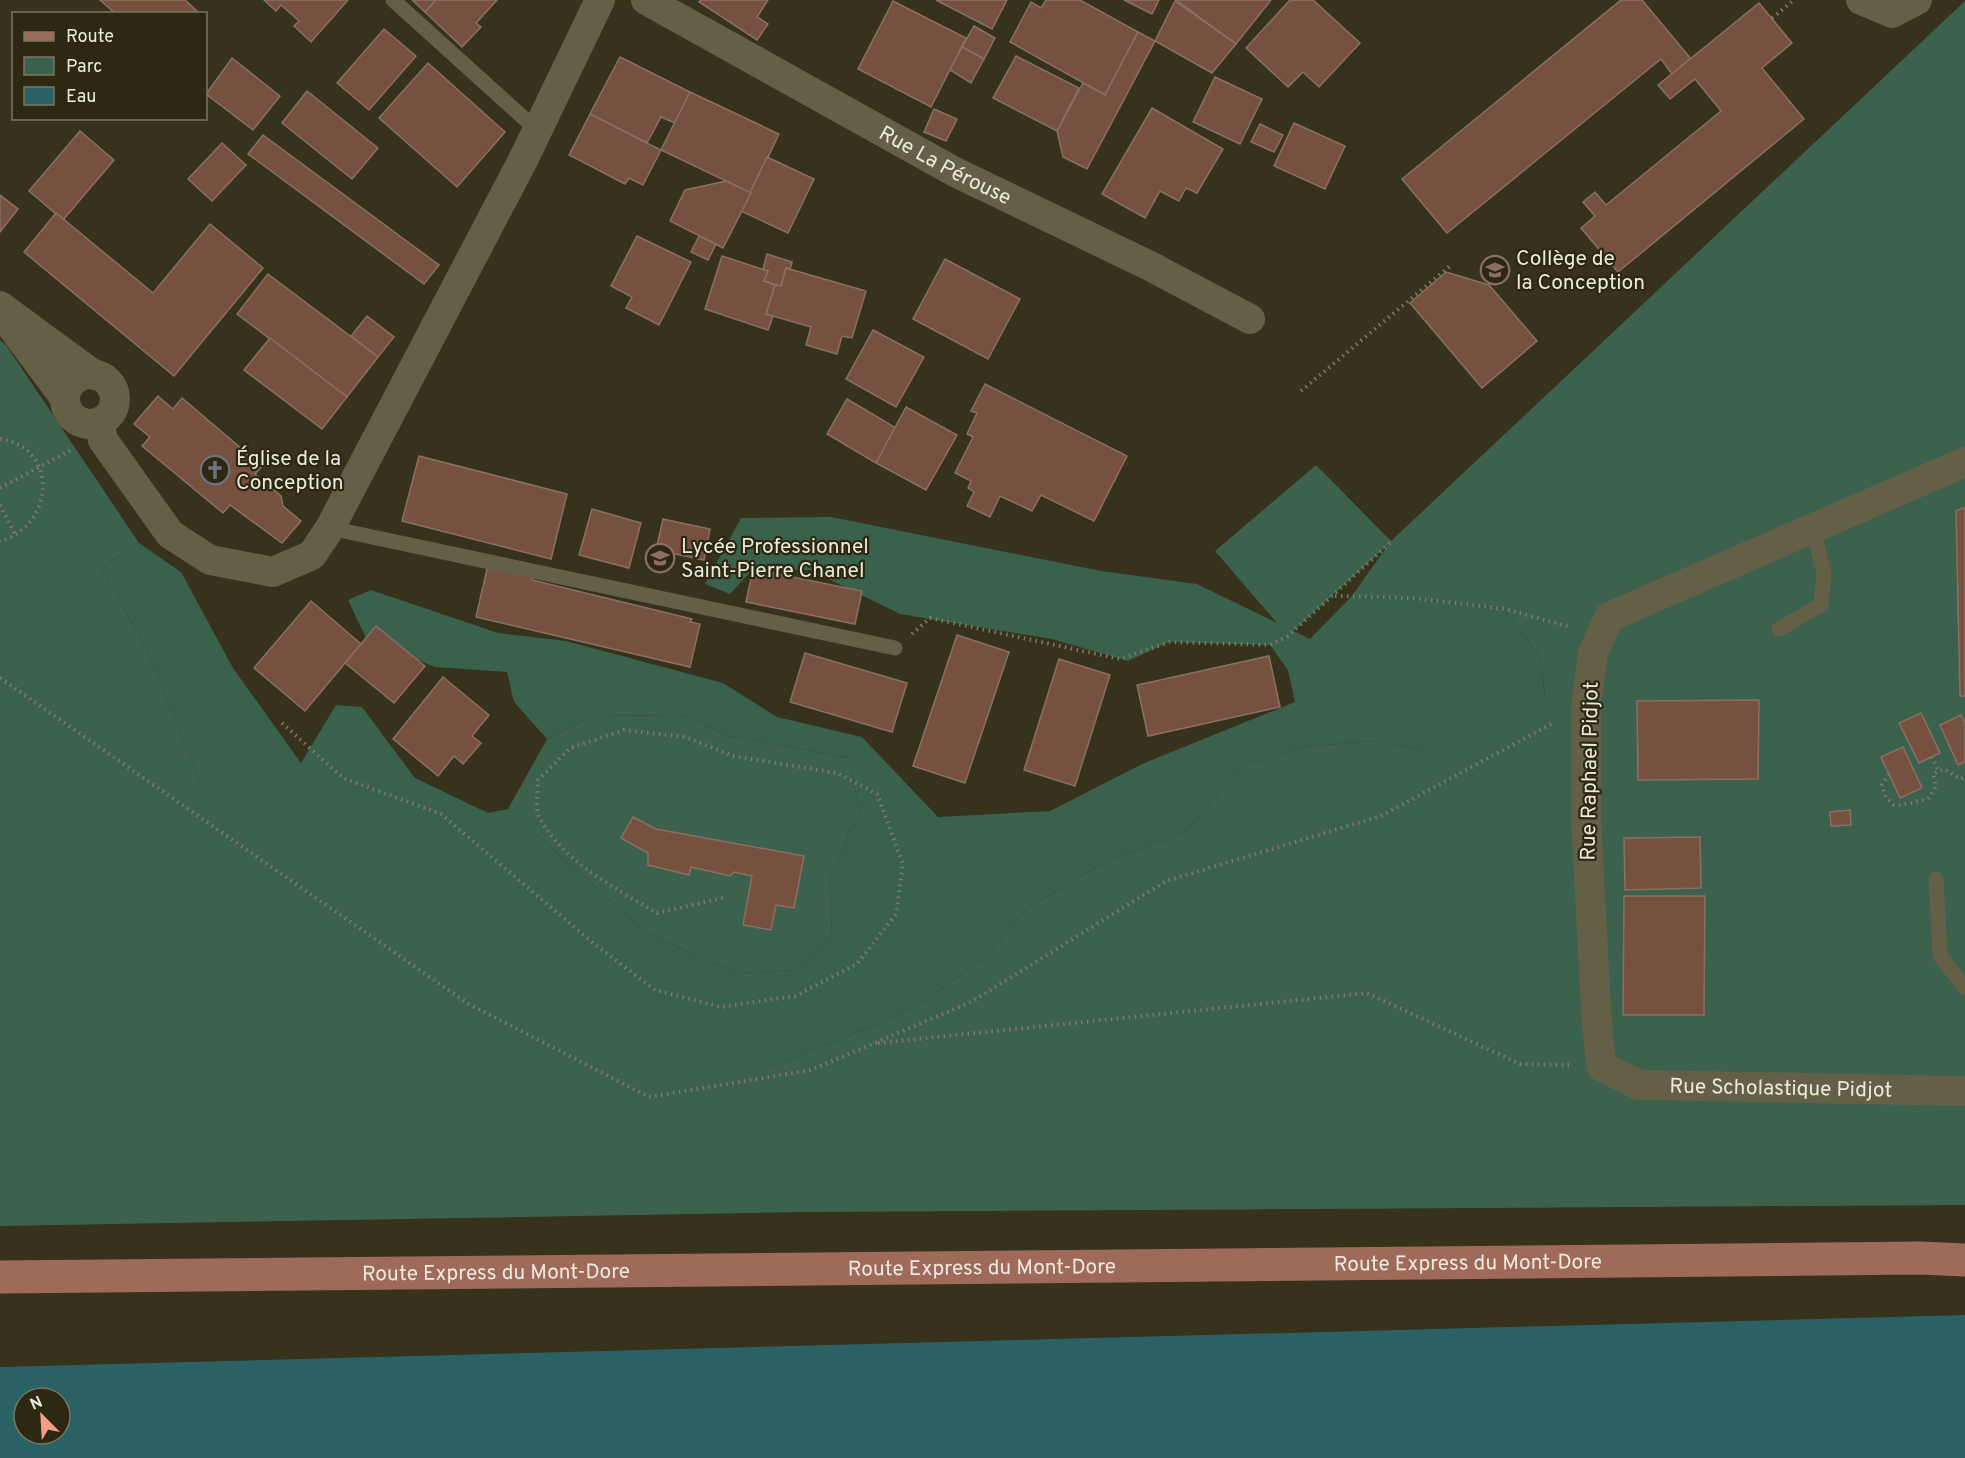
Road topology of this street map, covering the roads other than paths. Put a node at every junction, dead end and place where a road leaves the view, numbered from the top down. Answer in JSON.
{"nodes":[{"id":1,"x":393,"y":0,"type":"edge"},
{"id":2,"x":600,"y":0,"type":"edge"},
{"id":3,"x":646,"y":0,"type":"edge"},
{"id":4,"x":1861,"y":0,"type":"edge"},
{"id":5,"x":1917,"y":0,"type":"edge"},
{"id":6,"x":538,"y":131,"type":"junction"},
{"id":7,"x":0,"y":308,"type":"edge"},
{"id":8,"x":1250,"y":319,"type":"dead end"},
{"id":9,"x":94,"y":375,"type":"junction"},
{"id":10,"x":65,"y":398,"type":"junction"},
{"id":11,"x":99,"y":423,"type":"junction"},
{"id":12,"x":1965,"y":462,"type":"edge"},
{"id":13,"x":330,"y":528,"type":"junction"},
{"id":14,"x":1813,"y":528,"type":"junction"},
{"id":15,"x":1779,"y":629,"type":"dead end"},
{"id":16,"x":895,"y":648,"type":"road end"},
{"id":17,"x":1936,"y":879,"type":"dead end"},
{"id":18,"x":1965,"y":988,"type":"edge"},
{"id":19,"x":1601,"y":1066,"type":"joint"},
{"id":20,"x":1965,"y":1091,"type":"edge"},
{"id":21,"x":1965,"y":1260,"type":"edge"},
{"id":22,"x":0,"y":1277,"type":"edge"}],
"edges":[{"from":1,"to":6,"type":"lane"},
{"from":2,"to":6,"type":"street"},
{"from":3,"to":8,"type":"street","name":"Rue La Pérouse"},
{"from":4,"to":5,"type":"street"},
{"from":6,"to":13,"type":"street"},
{"from":7,"to":9,"type":"street"},
{"from":7,"to":10,"type":"street"},
{"from":9,"to":10,"type":"street"},
{"from":9,"to":11,"type":"street"},
{"from":10,"to":11,"type":"street"},
{"from":11,"to":13,"type":"street"},
{"from":12,"to":14,"type":"street","name":"Rue Raphael Pidjot"},
{"from":13,"to":16,"type":"lane"},
{"from":14,"to":15,"type":"lane"},
{"from":14,"to":19,"type":"street","name":"Rue Raphael Pidjot"},
{"from":17,"to":18,"type":"lane"},
{"from":19,"to":20,"type":"street","name":"Rue Scholastique Pidjot"},
{"from":21,"to":22,"type":"main road","name":"Route Express du Mont-Dore"}]}
